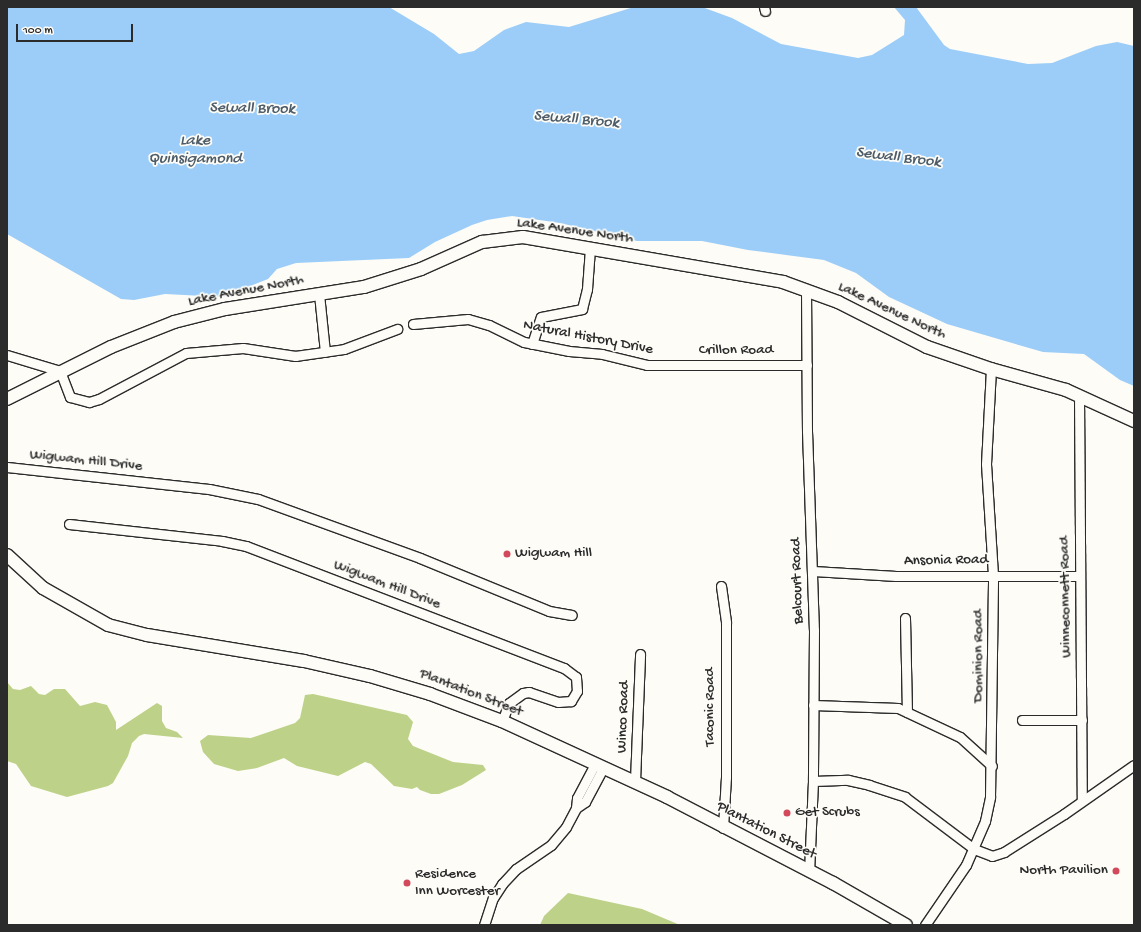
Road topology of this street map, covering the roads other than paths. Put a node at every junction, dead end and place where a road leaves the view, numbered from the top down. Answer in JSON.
{"nodes":[{"id":1,"x":590,"y":248,"type":"junction"},
{"id":2,"x":806,"y":289,"type":"junction"},
{"id":3,"x":319,"y":294,"type":"junction"},
{"id":4,"x":413,"y":324,"type":"dead end"},
{"id":5,"x":397,"y":329,"type":"dead end"},
{"id":6,"x":532,"y":344,"type":"junction"},
{"id":7,"x":325,"y":352,"type":"junction"},
{"id":8,"x":7,"y":355,"type":"edge"},
{"id":9,"x":807,"y":365,"type":"junction"},
{"id":10,"x":665,"y":366,"type":"joint"},
{"id":11,"x":991,"y":369,"type":"junction"},
{"id":12,"x":60,"y":371,"type":"junction"},
{"id":13,"x":1079,"y":395,"type":"junction"},
{"id":14,"x":7,"y":398,"type":"edge"},
{"id":15,"x":1134,"y":421,"type":"edge"},
{"id":16,"x":7,"y":467,"type":"edge"},
{"id":17,"x":69,"y":524,"type":"dead end"},
{"id":18,"x":7,"y":555,"type":"edge"},
{"id":19,"x":813,"y":571,"type":"junction"},
{"id":20,"x":993,"y":574,"type":"junction"},
{"id":21,"x":1080,"y":576,"type":"junction"},
{"id":22,"x":721,"y":586,"type":"dead end"},
{"id":23,"x":572,"y":615,"type":"dead end"},
{"id":24,"x":905,"y":618,"type":"dead end"},
{"id":25,"x":640,"y":654,"type":"dead end"},
{"id":26,"x":813,"y":705,"type":"junction"},
{"id":27,"x":907,"y":712,"type":"junction"},
{"id":28,"x":1022,"y":720,"type":"dead end"},
{"id":29,"x":1082,"y":720,"type":"junction"},
{"id":30,"x":502,"y":721,"type":"junction"},
{"id":31,"x":1134,"y":765,"type":"edge"},
{"id":32,"x":599,"y":766,"type":"junction"},
{"id":33,"x":992,"y":766,"type":"junction"},
{"id":34,"x":813,"y":780,"type":"junction"},
{"id":35,"x":635,"y":781,"type":"junction"},
{"id":36,"x":1082,"y":799,"type":"junction"},
{"id":37,"x":723,"y":828,"type":"junction"},
{"id":38,"x":974,"y":849,"type":"junction"},
{"id":39,"x":809,"y":871,"type":"junction"},
{"id":40,"x":484,"y":925,"type":"edge"},
{"id":41,"x":906,"y":925,"type":"edge"},
{"id":42,"x":924,"y":925,"type":"edge"}],
"edges":[{"from":1,"to":2,"type":"main road","name":"Lake Avenue North"},
{"from":1,"to":3,"type":"main road","name":"Lake Avenue North"},
{"from":1,"to":6,"type":"street"},
{"from":2,"to":9,"type":"street","name":"Belcourt Road"},
{"from":2,"to":11,"type":"main road","name":"Lake Avenue North"},
{"from":3,"to":7,"type":"street"},
{"from":3,"to":12,"type":"main road","name":"Lake Avenue North"},
{"from":4,"to":6,"type":"street","name":"Natural History Drive"},
{"from":5,"to":7,"type":"street"},
{"from":6,"to":10,"type":"street","name":"Natural History Drive"},
{"from":7,"to":12,"type":"street"},
{"from":8,"to":12,"type":"street"},
{"from":9,"to":10,"type":"street","name":"Crillon Road"},
{"from":9,"to":19,"type":"street","name":"Belcourt Road"},
{"from":11,"to":13,"type":"main road","name":"Lake Avenue North"},
{"from":11,"to":20,"type":"street","name":"Dominion Road"},
{"from":12,"to":14,"type":"main road","name":"Lake Avenue North"},
{"from":13,"to":15,"type":"main road","name":"Lake Avenue North"},
{"from":13,"to":21,"type":"street","name":"Winneconnett Road"},
{"from":16,"to":23,"type":"street","name":"Wigwam Hill Drive"},
{"from":17,"to":30,"type":"street","name":"Wigwam Hill Drive"},
{"from":18,"to":30,"type":"main road","name":"Plantation Street"},
{"from":19,"to":20,"type":"street","name":"Ansonia Road"},
{"from":19,"to":26,"type":"street","name":"Belcourt Road"},
{"from":20,"to":21,"type":"street","name":"Ansonia Road"},
{"from":20,"to":33,"type":"street","name":"Dominion Road"},
{"from":21,"to":29,"type":"street","name":"Winneconnett Road"},
{"from":22,"to":37,"type":"street","name":"Taconic Road"},
{"from":24,"to":27,"type":"street"},
{"from":25,"to":35,"type":"street","name":"Winco Road"},
{"from":26,"to":27,"type":"street"},
{"from":26,"to":34,"type":"street","name":"Belcourt Road"},
{"from":27,"to":33,"type":"street"},
{"from":28,"to":29,"type":"street"},
{"from":29,"to":36,"type":"street","name":"Winneconnett Road"},
{"from":30,"to":32,"type":"main road","name":"Plantation Street"},
{"from":31,"to":36,"type":"street"},
{"from":32,"to":35,"type":"main road","name":"Plantation Street"},
{"from":32,"to":40,"type":"street"},
{"from":33,"to":38,"type":"street","name":"Dominion Road"},
{"from":34,"to":38,"type":"street"},
{"from":34,"to":39,"type":"street","name":"Belcourt Road"},
{"from":35,"to":37,"type":"main road","name":"Plantation Street"},
{"from":36,"to":38,"type":"street"},
{"from":37,"to":39,"type":"main road","name":"Plantation Street"},
{"from":38,"to":42,"type":"street","name":"Dominion Road"},
{"from":39,"to":41,"type":"main road","name":"Plantation Street"}]}
